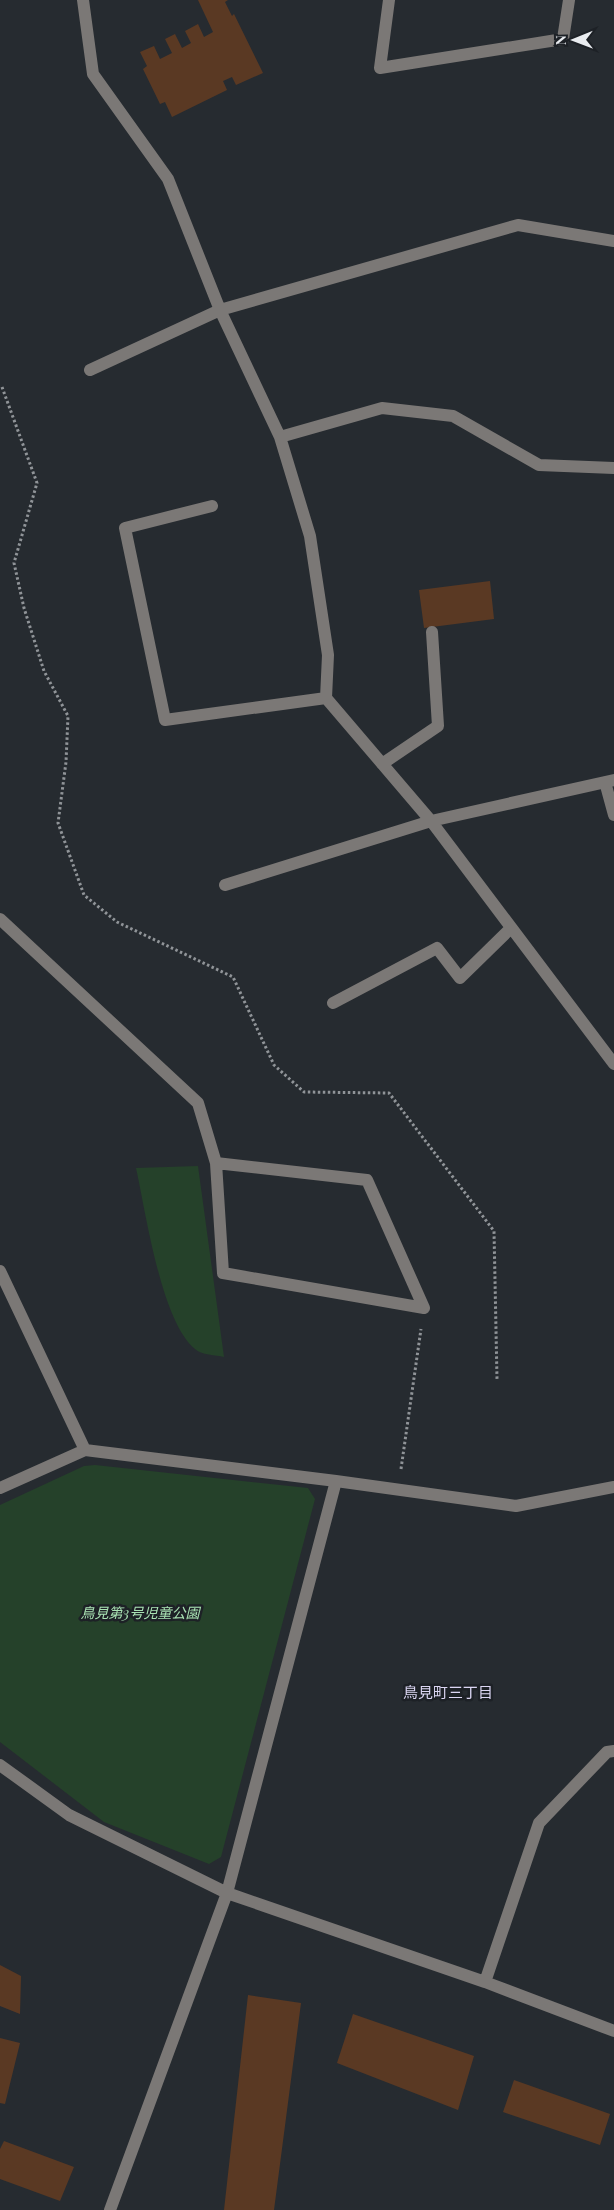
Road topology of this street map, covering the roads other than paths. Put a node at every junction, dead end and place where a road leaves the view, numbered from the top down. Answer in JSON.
{"nodes":[{"id":1,"x":82,"y":0,"type":"edge"},
{"id":2,"x":389,"y":0,"type":"edge"},
{"id":3,"x":569,"y":0,"type":"edge"},
{"id":4,"x":614,"y":241,"type":"edge"},
{"id":5,"x":220,"y":310,"type":"junction"},
{"id":6,"x":90,"y":370,"type":"dead end"},
{"id":7,"x":280,"y":436,"type":"junction"},
{"id":8,"x":614,"y":468,"type":"edge"},
{"id":9,"x":212,"y":506,"type":"dead end"},
{"id":10,"x":432,"y":632,"type":"dead end"},
{"id":11,"x":326,"y":698,"type":"junction"},
{"id":12,"x":382,"y":764,"type":"junction"},
{"id":13,"x":610,"y":781,"type":"edge"},
{"id":14,"x":614,"y":816,"type":"edge"},
{"id":15,"x":430,"y":821,"type":"junction"},
{"id":16,"x":226,"y":885,"type":"dead end"},
{"id":17,"x":0,"y":919,"type":"edge"},
{"id":18,"x":511,"y":928,"type":"junction"},
{"id":19,"x":333,"y":1003,"type":"dead end"},
{"id":20,"x":614,"y":1064,"type":"edge"},
{"id":21,"x":216,"y":1163,"type":"junction"},
{"id":22,"x":0,"y":1271,"type":"edge"},
{"id":23,"x":85,"y":1450,"type":"junction"},
{"id":24,"x":336,"y":1480,"type":"junction"},
{"id":25,"x":614,"y":1487,"type":"edge"},
{"id":26,"x":0,"y":1488,"type":"edge"},
{"id":27,"x":614,"y":1751,"type":"edge"},
{"id":28,"x":0,"y":1765,"type":"edge"},
{"id":29,"x":227,"y":1893,"type":"junction"},
{"id":30,"x":484,"y":1982,"type":"junction"},
{"id":31,"x":614,"y":2031,"type":"edge"},
{"id":32,"x":110,"y":2210,"type":"edge"}],
"edges":[{"from":1,"to":5,"type":"street"},
{"from":2,"to":3,"type":"street"},
{"from":4,"to":5,"type":"street"},
{"from":5,"to":6,"type":"street"},
{"from":5,"to":7,"type":"street"},
{"from":7,"to":8,"type":"street"},
{"from":7,"to":11,"type":"street"},
{"from":9,"to":11,"type":"street"},
{"from":10,"to":12,"type":"street"},
{"from":11,"to":12,"type":"street"},
{"from":12,"to":15,"type":"street"},
{"from":13,"to":14,"type":"street"},
{"from":13,"to":15,"type":"street"},
{"from":15,"to":16,"type":"street"},
{"from":15,"to":18,"type":"street"},
{"from":17,"to":21,"type":"street"},
{"from":18,"to":19,"type":"street"},
{"from":18,"to":20,"type":"street"},
{"from":21,"to":21,"type":"street"},
{"from":22,"to":23,"type":"street"},
{"from":23,"to":24,"type":"street"},
{"from":23,"to":26,"type":"street"},
{"from":24,"to":25,"type":"street"},
{"from":24,"to":29,"type":"street"},
{"from":27,"to":30,"type":"street"},
{"from":28,"to":29,"type":"street"},
{"from":29,"to":30,"type":"street"},
{"from":29,"to":32,"type":"street"},
{"from":30,"to":31,"type":"street"}]}
